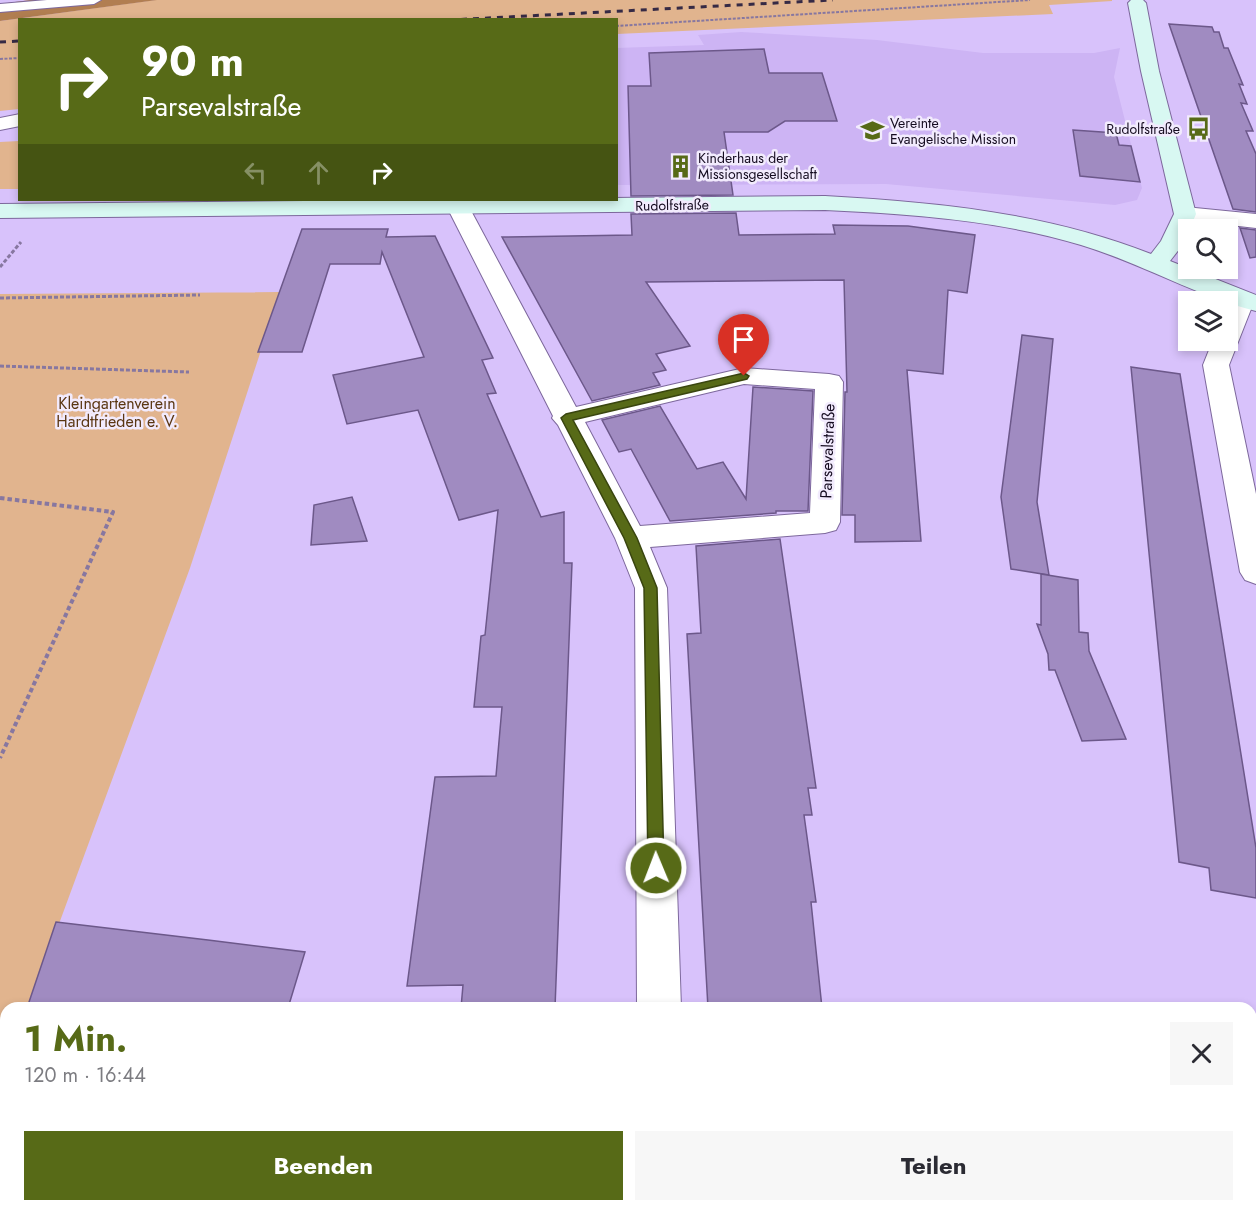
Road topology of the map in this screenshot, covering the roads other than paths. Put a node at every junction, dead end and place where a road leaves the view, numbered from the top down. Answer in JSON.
{"nodes":[{"id":1,"x":94,"y":0,"type":"edge"},
{"id":2,"x":1137,"y":3,"type":"dead end"},
{"id":3,"x":0,"y":8,"type":"edge"},
{"id":4,"x":18,"y":120,"type":"edge"},
{"id":5,"x":0,"y":124,"type":"edge"},
{"id":6,"x":576,"y":203,"type":"edge"},
{"id":7,"x":458,"y":207,"type":"junction"},
{"id":8,"x":0,"y":211,"type":"edge"},
{"id":9,"x":1185,"y":214,"type":"junction"},
{"id":10,"x":1256,"y":221,"type":"edge"},
{"id":11,"x":1156,"y":263,"type":"junction"},
{"id":12,"x":1250,"y":301,"type":"edge"},
{"id":13,"x":1238,"y":322,"type":"edge"},
{"id":14,"x":1223,"y":351,"type":"edge"},
{"id":15,"x":566,"y":418,"type":"junction"},
{"id":16,"x":631,"y":538,"type":"junction"},
{"id":17,"x":1256,"y":572,"type":"edge"},
{"id":18,"x":659,"y":1002,"type":"edge"}],
"edges":[{"from":1,"to":3,"type":"lane"},
{"from":2,"to":9,"type":"street"},
{"from":4,"to":5,"type":"street"},
{"from":6,"to":7,"type":"street","name":"Rudolfstraße"},
{"from":6,"to":11,"type":"street","name":"Rudolfstraße"},
{"from":7,"to":8,"type":"street","name":"Rudolfstraße"},
{"from":7,"to":15,"type":"street"},
{"from":9,"to":10,"type":"street"},
{"from":9,"to":11,"type":"street"},
{"from":11,"to":12,"type":"street","name":"Rudolfstraße"},
{"from":12,"to":13,"type":"street"},
{"from":14,"to":17,"type":"street"},
{"from":15,"to":16,"type":"street"},
{"from":15,"to":16,"type":"street","name":"Parsevalstraße"},
{"from":16,"to":18,"type":"street"}]}
